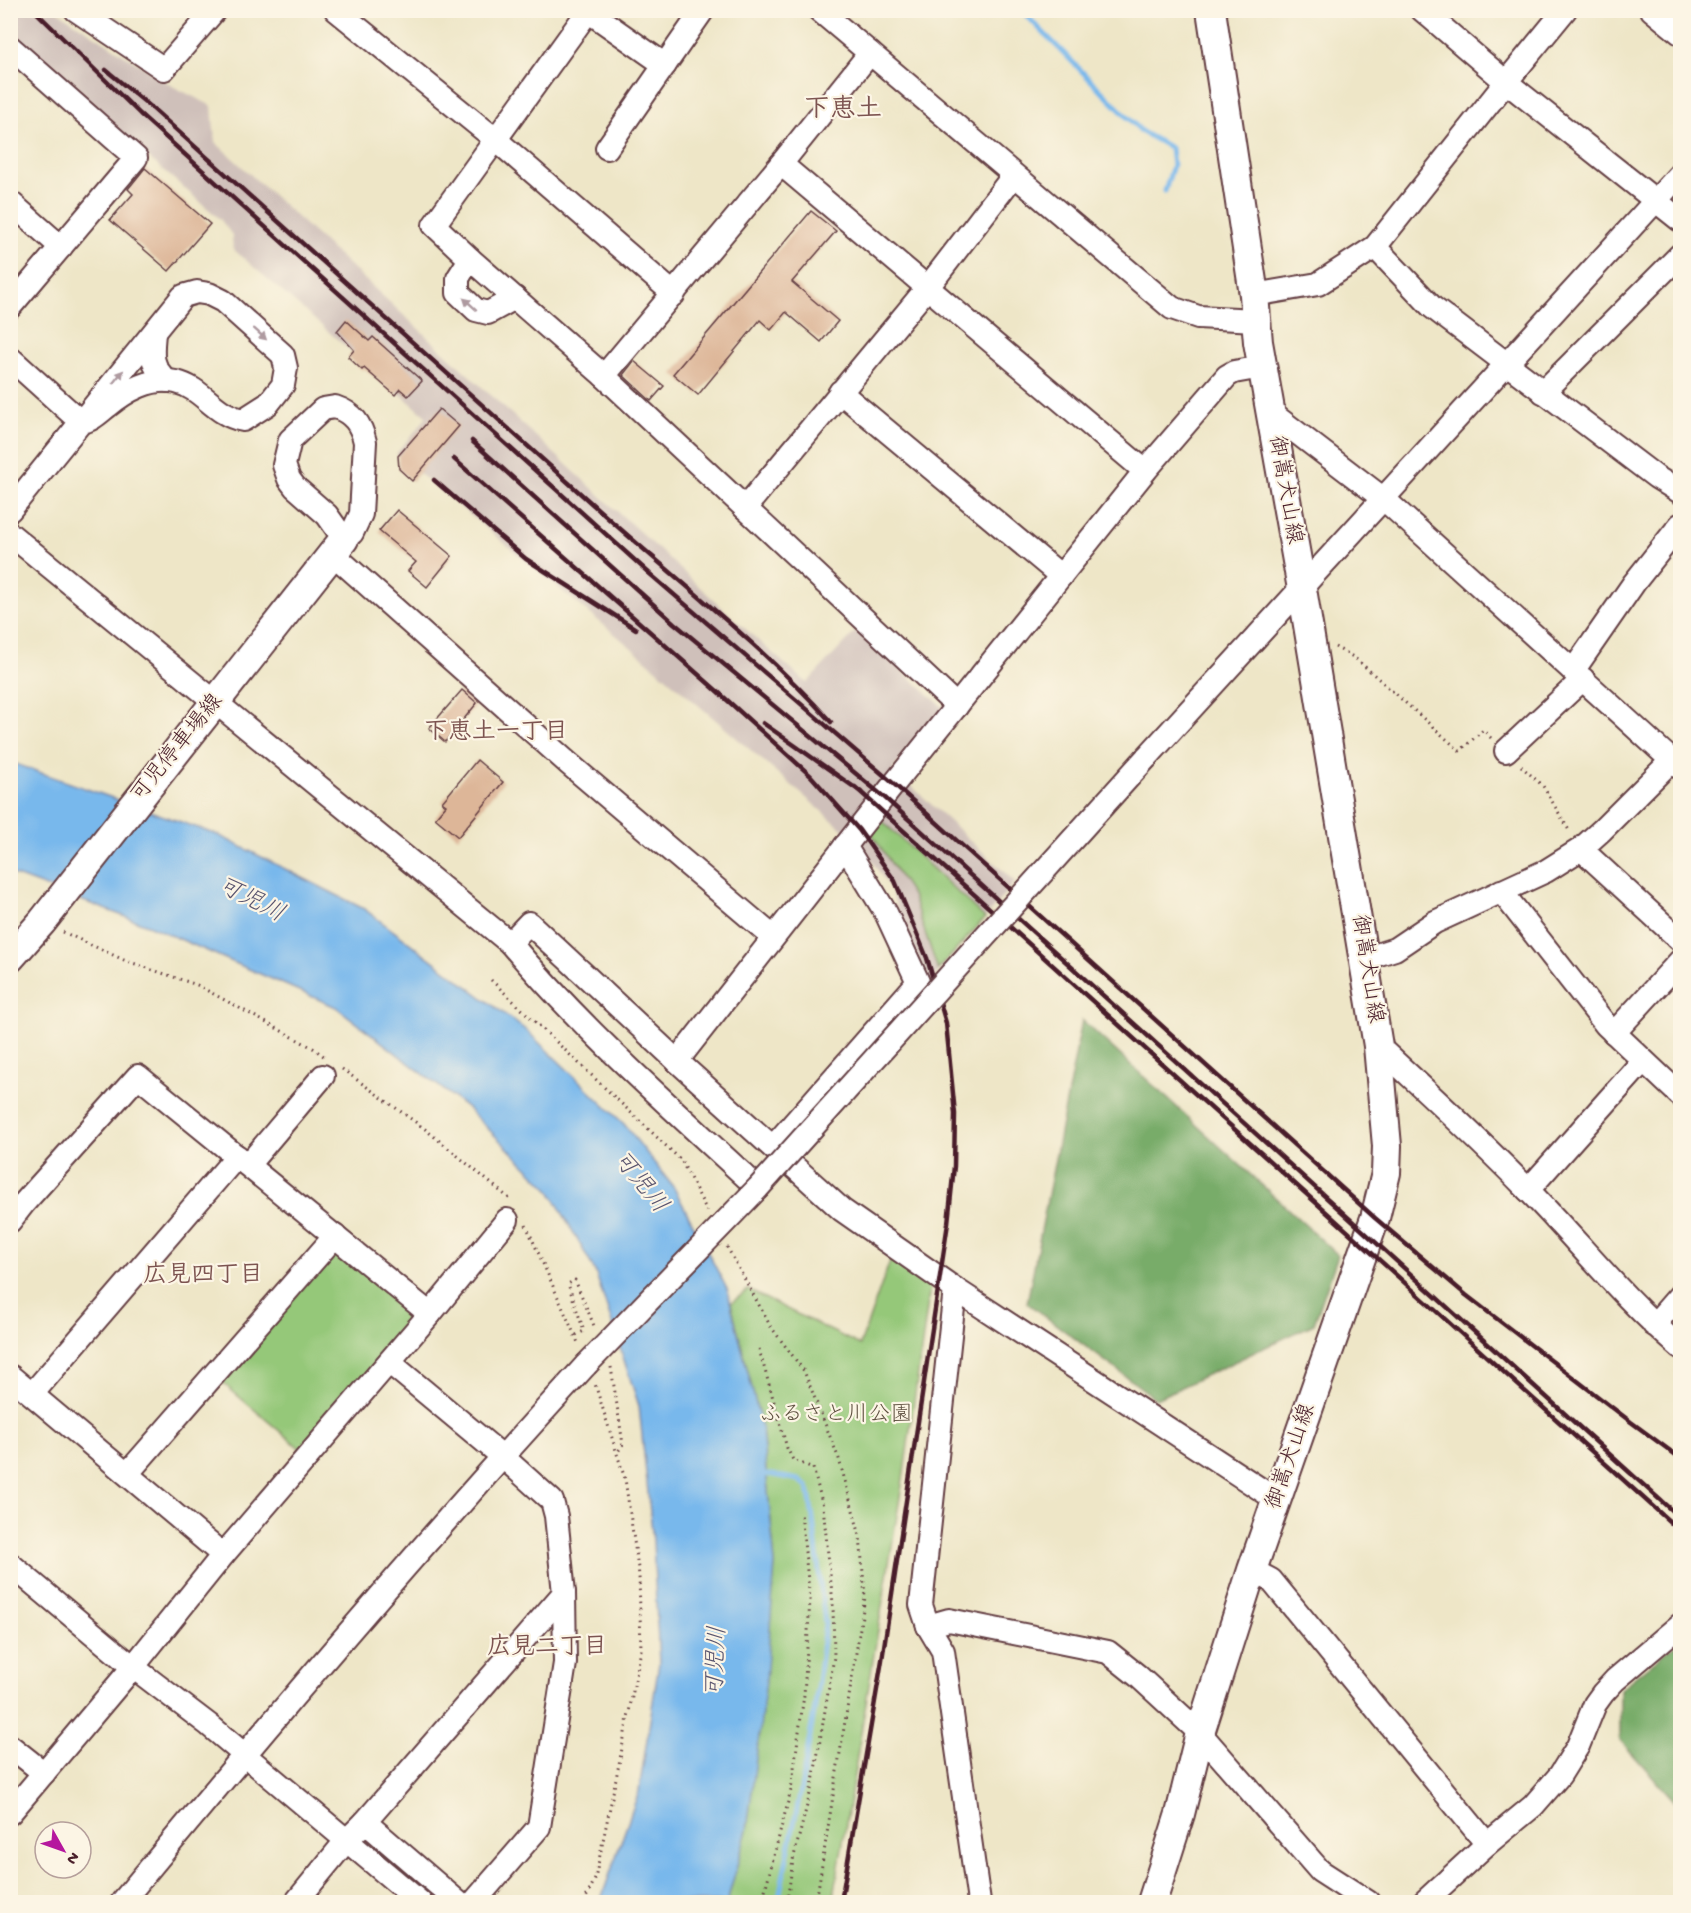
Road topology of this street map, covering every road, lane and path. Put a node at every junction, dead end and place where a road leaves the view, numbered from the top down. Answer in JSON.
{"nodes":[{"id":1,"x":76,"y":10,"type":"edge"},
{"id":2,"x":215,"y":10,"type":"edge"},
{"id":3,"x":336,"y":10,"type":"edge"},
{"id":4,"x":703,"y":10,"type":"edge"},
{"id":5,"x":819,"y":10,"type":"edge"},
{"id":6,"x":1211,"y":10,"type":"edge"},
{"id":7,"x":1422,"y":10,"type":"edge"},
{"id":8,"x":1565,"y":10,"type":"edge"},
{"id":9,"x":1652,"y":10,"type":"edge"},
{"id":10,"x":589,"y":11,"type":"edge"},
{"id":11,"x":1680,"y":33,"type":"edge"},
{"id":12,"x":10,"y":47,"type":"edge"},
{"id":13,"x":870,"y":53,"type":"junction"},
{"id":14,"x":665,"y":65,"type":"junction"},
{"id":15,"x":1506,"y":82,"type":"junction"},
{"id":16,"x":495,"y":139,"type":"junction"},
{"id":17,"x":607,"y":148,"type":"dead end"},
{"id":18,"x":781,"y":164,"type":"junction"},
{"id":19,"x":1680,"y":174,"type":"edge"},
{"id":20,"x":1014,"y":175,"type":"junction"},
{"id":21,"x":1657,"y":201,"type":"junction"},
{"id":22,"x":10,"y":202,"type":"edge"},
{"id":23,"x":1680,"y":220,"type":"edge"},
{"id":24,"x":1375,"y":247,"type":"junction"},
{"id":25,"x":61,"y":248,"type":"junction"},
{"id":26,"x":1680,"y":255,"type":"edge"},
{"id":27,"x":470,"y":259,"type":"junction"},
{"id":28,"x":928,"y":287,"type":"junction"},
{"id":29,"x":675,"y":294,"type":"junction"},
{"id":30,"x":515,"y":298,"type":"junction"},
{"id":31,"x":10,"y":307,"type":"edge"},
{"id":32,"x":1255,"y":307,"type":"junction"},
{"id":33,"x":154,"y":333,"type":"junction"},
{"id":34,"x":10,"y":358,"type":"edge"},
{"id":35,"x":1507,"y":365,"type":"junction"},
{"id":36,"x":1262,"y":367,"type":"junction"},
{"id":37,"x":604,"y":376,"type":"junction"},
{"id":38,"x":167,"y":381,"type":"junction"},
{"id":39,"x":840,"y":392,"type":"junction"},
{"id":40,"x":1543,"y":392,"type":"junction"},
{"id":41,"x":1270,"y":412,"type":"junction"},
{"id":42,"x":81,"y":422,"type":"junction"},
{"id":43,"x":1145,"y":471,"type":"junction"},
{"id":44,"x":363,"y":489,"type":"junction"},
{"id":45,"x":1680,"y":492,"type":"edge"},
{"id":46,"x":308,"y":500,"type":"junction"},
{"id":47,"x":1384,"y":500,"type":"junction"},
{"id":48,"x":745,"y":508,"type":"junction"},
{"id":49,"x":10,"y":510,"type":"edge"},
{"id":50,"x":1680,"y":525,"type":"edge"},
{"id":51,"x":10,"y":534,"type":"edge"},
{"id":52,"x":338,"y":547,"type":"junction"},
{"id":53,"x":1061,"y":576,"type":"junction"},
{"id":54,"x":1302,"y":589,"type":"junction"},
{"id":55,"x":1309,"y":634,"type":"junction"},
{"id":56,"x":1578,"y":675,"type":"junction"},
{"id":57,"x":216,"y":703,"type":"junction"},
{"id":58,"x":957,"y":706,"type":"junction"},
{"id":59,"x":1506,"y":752,"type":"junction"},
{"id":60,"x":1676,"y":764,"type":"edge"},
{"id":61,"x":845,"y":846,"type":"junction"},
{"id":62,"x":1581,"y":849,"type":"junction"},
{"id":63,"x":1501,"y":891,"type":"junction"},
{"id":64,"x":42,"y":922,"type":"junction"},
{"id":65,"x":773,"y":937,"type":"junction"},
{"id":66,"x":1680,"y":940,"type":"edge"},
{"id":67,"x":510,"y":943,"type":"junction"},
{"id":68,"x":10,"y":958,"type":"edge"},
{"id":69,"x":1364,"y":959,"type":"junction"},
{"id":70,"x":1680,"y":961,"type":"edge"},
{"id":71,"x":491,"y":980,"type":"dead end"},
{"id":72,"x":1614,"y":1032,"type":"junction"},
{"id":73,"x":1378,"y":1046,"type":"junction"},
{"id":74,"x":677,"y":1061,"type":"junction"},
{"id":75,"x":1643,"y":1061,"type":"junction"},
{"id":76,"x":332,"y":1069,"type":"junction"},
{"id":77,"x":1680,"y":1095,"type":"edge"},
{"id":78,"x":773,"y":1147,"type":"junction"},
{"id":79,"x":242,"y":1161,"type":"junction"},
{"id":80,"x":758,"y":1188,"type":"junction"},
{"id":81,"x":1528,"y":1190,"type":"junction"},
{"id":82,"x":515,"y":1214,"type":"junction"},
{"id":83,"x":710,"y":1216,"type":"dead end"},
{"id":84,"x":10,"y":1221,"type":"edge"},
{"id":85,"x":335,"y":1236,"type":"junction"},
{"id":86,"x":727,"y":1246,"type":"dead end"},
{"id":87,"x":955,"y":1289,"type":"junction"},
{"id":88,"x":1680,"y":1295,"type":"edge"},
{"id":89,"x":430,"y":1314,"type":"junction"},
{"id":90,"x":1654,"y":1325,"type":"junction"},
{"id":91,"x":1680,"y":1347,"type":"edge"},
{"id":92,"x":759,"y":1349,"type":"dead end"},
{"id":93,"x":389,"y":1362,"type":"junction"},
{"id":94,"x":586,"y":1365,"type":"junction"},
{"id":95,"x":10,"y":1376,"type":"edge"},
{"id":96,"x":32,"y":1394,"type":"junction"},
{"id":97,"x":502,"y":1456,"type":"junction"},
{"id":98,"x":127,"y":1474,"type":"junction"},
{"id":99,"x":1277,"y":1500,"type":"junction"},
{"id":100,"x":801,"y":1513,"type":"dead end"},
{"id":101,"x":223,"y":1555,"type":"junction"},
{"id":102,"x":10,"y":1564,"type":"edge"},
{"id":103,"x":1252,"y":1570,"type":"junction"},
{"id":104,"x":564,"y":1593,"type":"junction"},
{"id":105,"x":1680,"y":1625,"type":"edge"},
{"id":106,"x":928,"y":1626,"type":"junction"},
{"id":107,"x":133,"y":1666,"type":"junction"},
{"id":108,"x":1200,"y":1733,"type":"junction"},
{"id":109,"x":10,"y":1746,"type":"edge"},
{"id":110,"x":244,"y":1756,"type":"junction"},
{"id":111,"x":44,"y":1773,"type":"junction"},
{"id":112,"x":10,"y":1813,"type":"edge"},
{"id":113,"x":365,"y":1822,"type":"junction"},
{"id":114,"x":346,"y":1841,"type":"junction"},
{"id":115,"x":1487,"y":1844,"type":"junction"},
{"id":116,"x":1354,"y":1899,"type":"edge"},
{"id":117,"x":763,"y":1901,"type":"edge"},
{"id":118,"x":122,"y":1902,"type":"edge"},
{"id":119,"x":296,"y":1902,"type":"edge"},
{"id":120,"x":420,"y":1902,"type":"edge"},
{"id":121,"x":458,"y":1902,"type":"edge"},
{"id":122,"x":474,"y":1902,"type":"edge"},
{"id":123,"x":584,"y":1902,"type":"edge"},
{"id":124,"x":787,"y":1902,"type":"edge"},
{"id":125,"x":816,"y":1902,"type":"edge"},
{"id":126,"x":979,"y":1902,"type":"edge"},
{"id":127,"x":1152,"y":1902,"type":"edge"},
{"id":128,"x":1424,"y":1902,"type":"edge"}],
"edges":[{"from":1,"to":2,"type":"street"},
{"from":3,"to":16,"type":"street"},
{"from":4,"to":14,"type":"street"},
{"from":5,"to":13,"type":"street"},
{"from":6,"to":32,"type":"main road","name":"御嵩犬山線"},
{"from":7,"to":15,"type":"street"},
{"from":8,"to":15,"type":"street"},
{"from":9,"to":11,"type":"street"},
{"from":10,"to":14,"type":"street"},
{"from":10,"to":16,"type":"street"},
{"from":12,"to":25,"type":"street"},
{"from":13,"to":18,"type":"street"},
{"from":13,"to":20,"type":"street"},
{"from":14,"to":17,"type":"street"},
{"from":15,"to":21,"type":"street"},
{"from":15,"to":24,"type":"street"},
{"from":16,"to":27,"type":"street"},
{"from":16,"to":29,"type":"street"},
{"from":18,"to":28,"type":"street"},
{"from":18,"to":29,"type":"street"},
{"from":19,"to":21,"type":"street"},
{"from":20,"to":28,"type":"street"},
{"from":20,"to":32,"type":"street"},
{"from":21,"to":23,"type":"street"},
{"from":21,"to":35,"type":"street"},
{"from":22,"to":25,"type":"street"},
{"from":24,"to":32,"type":"street"},
{"from":24,"to":35,"type":"street"},
{"from":25,"to":31,"type":"street"},
{"from":26,"to":40,"type":"street"},
{"from":27,"to":30,"type":"street"},
{"from":30,"to":27,"type":"street","one_way":true},
{"from":28,"to":39,"type":"street"},
{"from":28,"to":43,"type":"street"},
{"from":29,"to":37,"type":"street"},
{"from":30,"to":37,"type":"street"},
{"from":32,"to":36,"type":"main road","name":"御嵩犬山線"},
{"from":33,"to":38,"type":"street"},
{"from":33,"to":38,"type":"street","one_way":true},
{"from":42,"to":33,"type":"street","one_way":true},
{"from":34,"to":42,"type":"street"},
{"from":35,"to":40,"type":"street"},
{"from":35,"to":47,"type":"street"},
{"from":36,"to":41,"type":"main road","name":"御嵩犬山線"},
{"from":36,"to":43,"type":"street"},
{"from":37,"to":48,"type":"street"},
{"from":38,"to":42,"type":"street"},
{"from":39,"to":48,"type":"street"},
{"from":39,"to":53,"type":"street"},
{"from":40,"to":45,"type":"street"},
{"from":41,"to":47,"type":"street"},
{"from":41,"to":54,"type":"main road","name":"御嵩犬山線"},
{"from":42,"to":49,"type":"street"},
{"from":43,"to":53,"type":"street"},
{"from":44,"to":46,"type":"street"},
{"from":44,"to":46,"type":"street"},
{"from":44,"to":52,"type":"street"},
{"from":46,"to":52,"type":"street"},
{"from":47,"to":54,"type":"street"},
{"from":47,"to":56,"type":"street"},
{"from":48,"to":58,"type":"street"},
{"from":50,"to":56,"type":"street"},
{"from":51,"to":57,"type":"street"},
{"from":52,"to":57,"type":"main road","name":"可児停車場線"},
{"from":52,"to":65,"type":"street"},
{"from":53,"to":58,"type":"street"},
{"from":54,"to":55,"type":"main road","name":"御嵩犬山線"},
{"from":54,"to":80,"type":"street","bridge":true},
{"from":55,"to":59,"type":"path"},
{"from":55,"to":69,"type":"main road","name":"御嵩犬山線"},
{"from":56,"to":59,"type":"street"},
{"from":56,"to":60,"type":"street"},
{"from":57,"to":64,"type":"main road","name":"可児停車場線"},
{"from":57,"to":67,"type":"street"},
{"from":58,"to":61,"type":"street"},
{"from":59,"to":62,"type":"path"},
{"from":60,"to":62,"type":"street"},
{"from":61,"to":65,"type":"street"},
{"from":61,"to":78,"type":"street"},
{"from":62,"to":63,"type":"street"},
{"from":62,"to":66,"type":"street"},
{"from":63,"to":69,"type":"street"},
{"from":63,"to":72,"type":"street"},
{"from":64,"to":68,"type":"main road","name":"可児停車場線"},
{"from":64,"to":76,"type":"path"},
{"from":65,"to":74,"type":"street"},
{"from":67,"to":74,"type":"street"},
{"from":67,"to":80,"type":"street"},
{"from":69,"to":73,"type":"main road","name":"御嵩犬山線"},
{"from":70,"to":72,"type":"street"},
{"from":71,"to":83,"type":"path"},
{"from":72,"to":75,"type":"street"},
{"from":73,"to":81,"type":"street"},
{"from":73,"to":99,"type":"main road","name":"御嵩犬山線"},
{"from":74,"to":78,"type":"street"},
{"from":75,"to":77,"type":"street"},
{"from":75,"to":81,"type":"street"},
{"from":76,"to":79,"type":"street"},
{"from":76,"to":82,"type":"path"},
{"from":78,"to":87,"type":"street"},
{"from":79,"to":84,"type":"street"},
{"from":79,"to":85,"type":"street"},
{"from":79,"to":96,"type":"street"},
{"from":80,"to":94,"type":"street","bridge":true},
{"from":81,"to":90,"type":"street"},
{"from":82,"to":89,"type":"street"},
{"from":82,"to":94,"type":"path"},
{"from":85,"to":89,"type":"street"},
{"from":85,"to":98,"type":"street"},
{"from":86,"to":125,"type":"path"},
{"from":87,"to":99,"type":"street"},
{"from":87,"to":106,"type":"street"},
{"from":88,"to":90,"type":"street"},
{"from":89,"to":93,"type":"street"},
{"from":90,"to":91,"type":"street"},
{"from":92,"to":124,"type":"path"},
{"from":93,"to":97,"type":"street"},
{"from":93,"to":101,"type":"street"},
{"from":94,"to":97,"type":"street"},
{"from":94,"to":123,"type":"path"},
{"from":95,"to":96,"type":"street"},
{"from":96,"to":98,"type":"street"},
{"from":97,"to":104,"type":"street"},
{"from":97,"to":110,"type":"street"},
{"from":98,"to":101,"type":"street"},
{"from":99,"to":103,"type":"main road","name":"御嵩犬山線"},
{"from":100,"to":117,"type":"path"},
{"from":101,"to":107,"type":"street"},
{"from":102,"to":107,"type":"street"},
{"from":103,"to":108,"type":"main road","name":"御嵩犬山線"},
{"from":103,"to":115,"type":"street"},
{"from":104,"to":113,"type":"street"},
{"from":104,"to":122,"type":"street"},
{"from":105,"to":115,"type":"street"},
{"from":106,"to":108,"type":"street"},
{"from":106,"to":126,"type":"street"},
{"from":107,"to":110,"type":"street"},
{"from":107,"to":111,"type":"street"},
{"from":108,"to":116,"type":"street"},
{"from":108,"to":127,"type":"main road","name":"御嵩犬山線"},
{"from":109,"to":111,"type":"street"},
{"from":110,"to":114,"type":"street"},
{"from":110,"to":118,"type":"street"},
{"from":111,"to":112,"type":"street"},
{"from":113,"to":114,"type":"street"},
{"from":113,"to":121,"type":"street"},
{"from":114,"to":119,"type":"street"},
{"from":114,"to":120,"type":"street"},
{"from":115,"to":128,"type":"street"}]}
